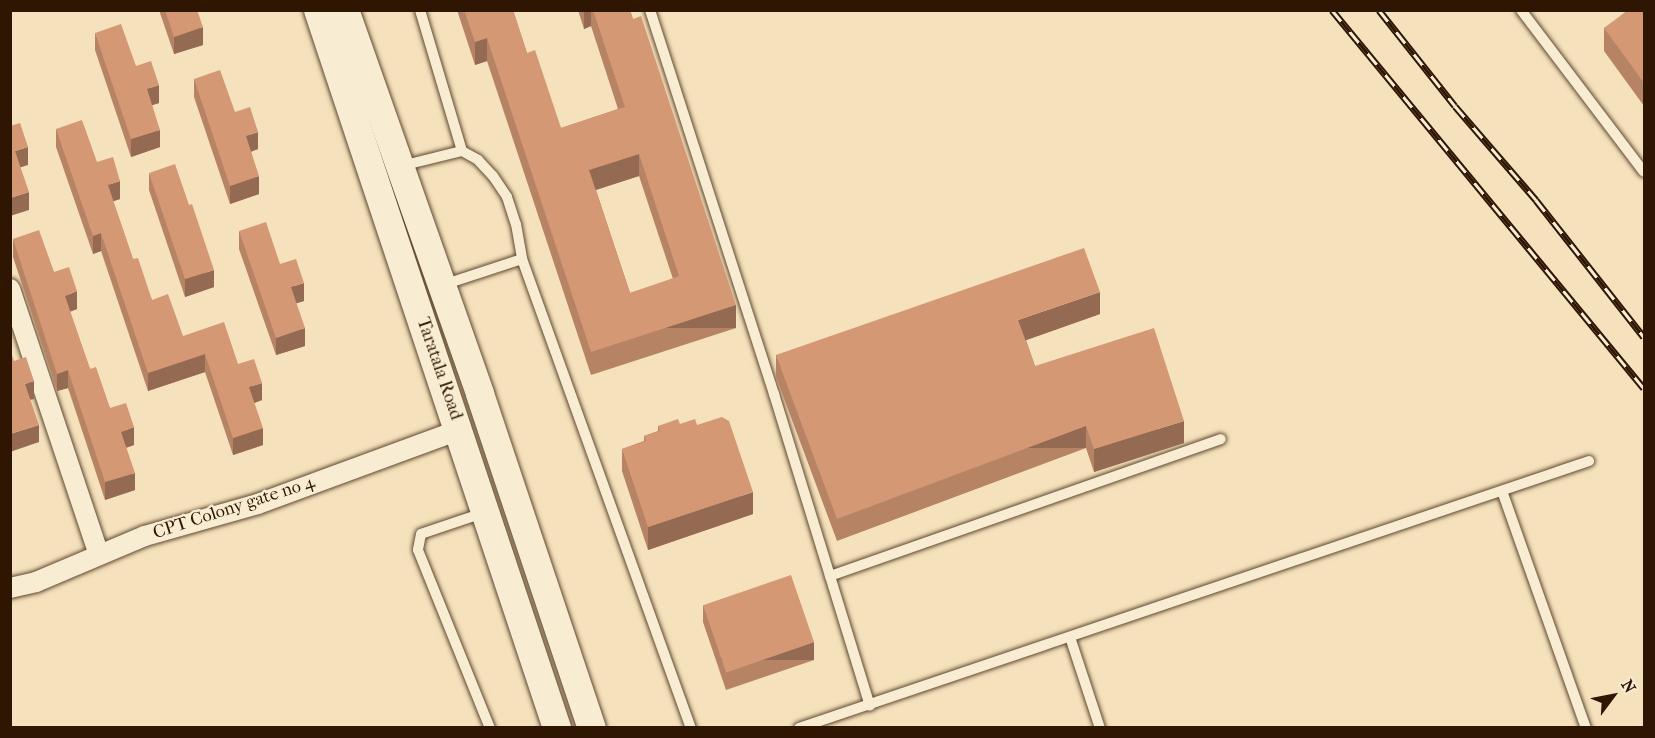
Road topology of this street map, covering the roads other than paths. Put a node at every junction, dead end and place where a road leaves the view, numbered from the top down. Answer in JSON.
{"nodes":[{"id":1,"x":318,"y":10,"type":"edge"},
{"id":2,"x":345,"y":10,"type":"edge"},
{"id":3,"x":420,"y":10,"type":"edge"},
{"id":4,"x":650,"y":10,"type":"edge"},
{"id":5,"x":1521,"y":10,"type":"edge"},
{"id":6,"x":462,"y":151,"type":"junction"},
{"id":7,"x":387,"y":170,"type":"junction"},
{"id":8,"x":1644,"y":172,"type":"edge"},
{"id":9,"x":522,"y":259,"type":"junction"},
{"id":10,"x":10,"y":289,"type":"edge"},
{"id":11,"x":428,"y":290,"type":"junction"},
{"id":12,"x":459,"y":430,"type":"junction"},
{"id":13,"x":1221,"y":439,"type":"dead end"},
{"id":14,"x":1589,"y":461,"type":"dead end"},
{"id":15,"x":1502,"y":491,"type":"junction"},
{"id":16,"x":486,"y":512,"type":"junction"},
{"id":17,"x":99,"y":555,"type":"junction"},
{"id":18,"x":830,"y":576,"type":"junction"},
{"id":19,"x":10,"y":588,"type":"edge"},
{"id":20,"x":1070,"y":637,"type":"junction"},
{"id":21,"x":870,"y":706,"type":"junction"},
{"id":22,"x":490,"y":728,"type":"edge"},
{"id":23,"x":557,"y":728,"type":"edge"},
{"id":24,"x":591,"y":728,"type":"edge"},
{"id":25,"x":692,"y":728,"type":"edge"},
{"id":26,"x":799,"y":728,"type":"edge"},
{"id":27,"x":1100,"y":728,"type":"edge"},
{"id":28,"x":1586,"y":728,"type":"edge"}],
"edges":[{"from":1,"to":7,"type":"main road"},
{"from":2,"to":7,"type":"main road"},
{"from":3,"to":6,"type":"lane"},
{"from":4,"to":18,"type":"lane"},
{"from":5,"to":8,"type":"lane"},
{"from":6,"to":7,"type":"lane"},
{"from":6,"to":9,"type":"lane"},
{"from":7,"to":11,"type":"main road"},
{"from":9,"to":11,"type":"lane"},
{"from":9,"to":25,"type":"lane"},
{"from":10,"to":17,"type":"street"},
{"from":11,"to":12,"type":"main road","name":"Taratala Road"},
{"from":11,"to":24,"type":"main road"},
{"from":12,"to":16,"type":"main road","name":"Taratala Road"},
{"from":12,"to":17,"type":"street","name":"CPT Colony gate no 4"},
{"from":13,"to":18,"type":"lane"},
{"from":14,"to":15,"type":"lane"},
{"from":15,"to":20,"type":"lane"},
{"from":15,"to":28,"type":"lane"},
{"from":16,"to":22,"type":"lane"},
{"from":16,"to":23,"type":"main road","name":"Taratala Road"},
{"from":17,"to":19,"type":"street","name":"CPT Colony gate no 4"},
{"from":18,"to":21,"type":"lane"},
{"from":20,"to":21,"type":"lane"},
{"from":20,"to":27,"type":"lane"},
{"from":21,"to":26,"type":"lane"}]}
